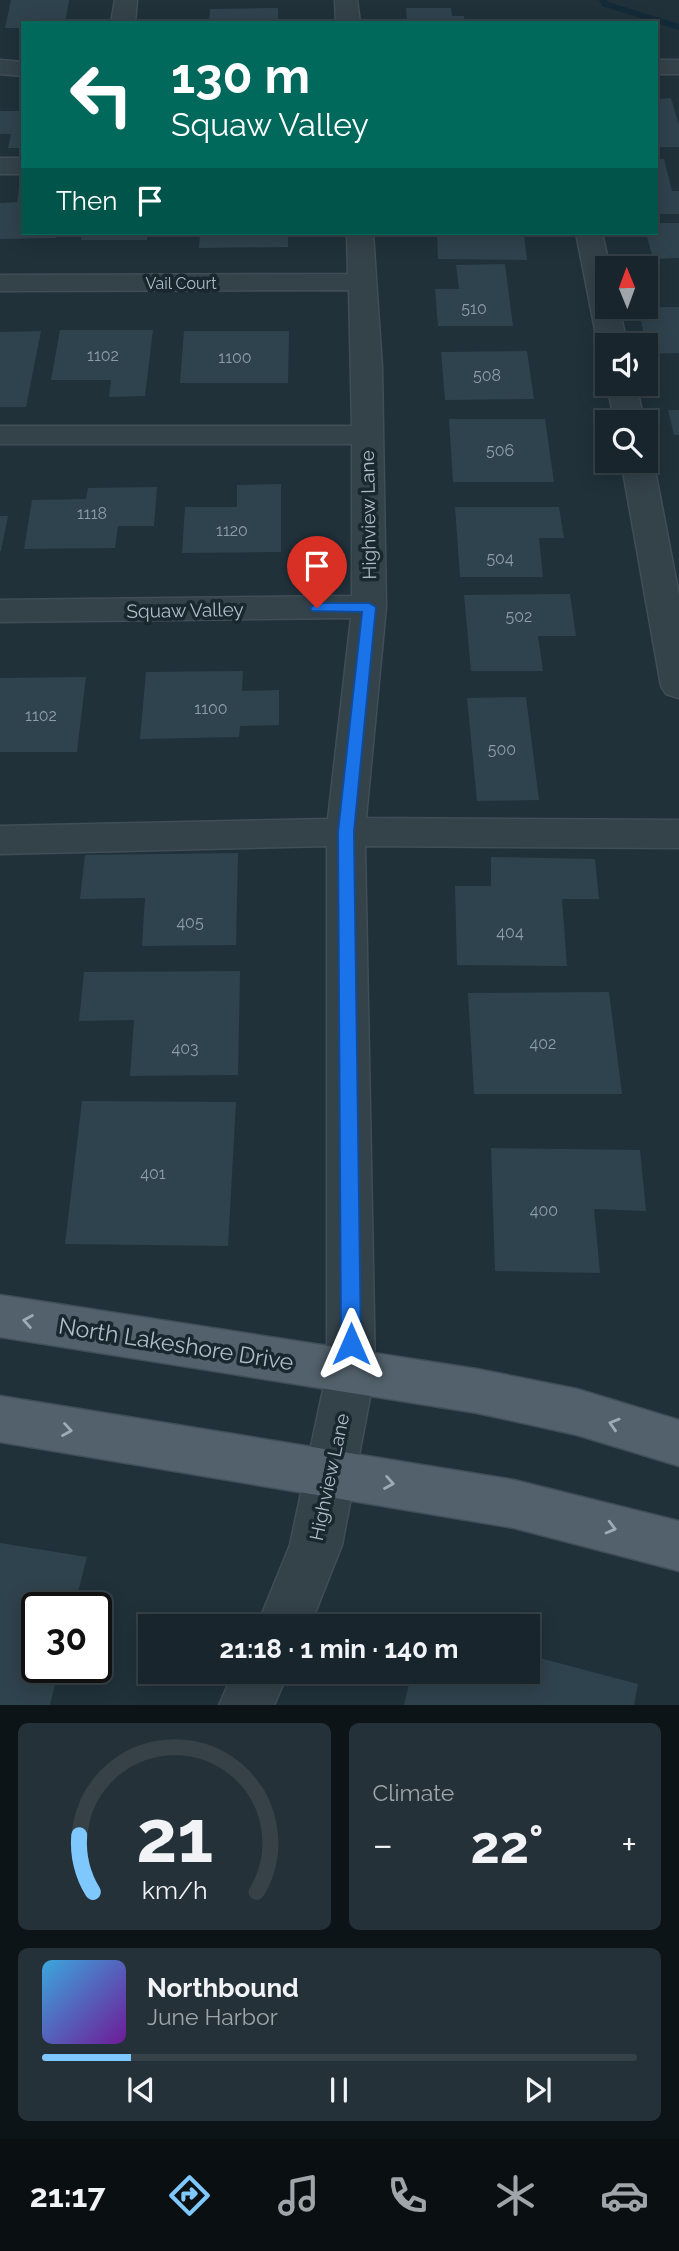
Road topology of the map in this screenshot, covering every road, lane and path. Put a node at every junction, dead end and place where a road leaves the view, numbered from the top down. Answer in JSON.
{"nodes":[{"id":1,"x":126,"y":0,"type":"edge"},
{"id":2,"x":346,"y":0,"type":"edge"},
{"id":3,"x":123,"y":21,"type":"edge"},
{"id":4,"x":348,"y":21,"type":"edge"},
{"id":5,"x":0,"y":67,"type":"edge"},
{"id":6,"x":658,"y":67,"type":"edge"},
{"id":7,"x":679,"y":67,"type":"edge"},
{"id":8,"x":21,"y":69,"type":"edge"},
{"id":9,"x":0,"y":166,"type":"edge"},
{"id":10,"x":21,"y":166,"type":"edge"},
{"id":11,"x":360,"y":235,"type":"edge"},
{"id":12,"x":589,"y":235,"type":"edge"},
{"id":13,"x":362,"y":282,"type":"junction"},
{"id":14,"x":0,"y":284,"type":"edge"},
{"id":15,"x":610,"y":333,"type":"edge"},
{"id":16,"x":0,"y":435,"type":"edge"},
{"id":17,"x":366,"y":435,"type":"junction"},
{"id":18,"x":639,"y":473,"type":"edge"},
{"id":19,"x":369,"y":607,"type":"junction"},
{"id":20,"x":0,"y":611,"type":"edge"},
{"id":21,"x":679,"y":686,"type":"edge"},
{"id":22,"x":346,"y":832,"type":"junction"},
{"id":23,"x":679,"y":834,"type":"edge"},
{"id":24,"x":0,"y":840,"type":"edge"},
{"id":25,"x":0,"y":1317,"type":"edge"},
{"id":26,"x":351,"y":1371,"type":"junction"},
{"id":27,"x":0,"y":1419,"type":"edge"},
{"id":28,"x":679,"y":1443,"type":"edge"},
{"id":29,"x":332,"y":1472,"type":"junction"},
{"id":30,"x":679,"y":1546,"type":"edge"},
{"id":31,"x":288,"y":1614,"type":"edge"},
{"id":32,"x":256,"y":1684,"type":"edge"},
{"id":33,"x":246,"y":1705,"type":"edge"}],
"edges":[{"from":1,"to":3,"type":"street"},
{"from":2,"to":4,"type":"street"},
{"from":5,"to":8,"type":"street"},
{"from":6,"to":7,"type":"street"},
{"from":9,"to":10,"type":"street"},
{"from":11,"to":13,"type":"street","name":"Highview Lane"},
{"from":12,"to":15,"type":"street"},
{"from":13,"to":14,"type":"street","name":"Vail Court"},
{"from":13,"to":17,"type":"street","name":"Highview Lane"},
{"from":16,"to":17,"type":"street"},
{"from":17,"to":19,"type":"street","name":"Highview Lane"},
{"from":18,"to":21,"type":"street"},
{"from":19,"to":20,"type":"street","name":"Squaw Valley"},
{"from":19,"to":22,"type":"street","name":"Highview Lane"},
{"from":22,"to":23,"type":"street"},
{"from":22,"to":24,"type":"street"},
{"from":22,"to":26,"type":"street","name":"Highview Lane"},
{"from":26,"to":25,"type":"main road","name":"North Lakeshore Drive","one_way":true},
{"from":28,"to":26,"type":"main road","name":"North Lakeshore Drive","one_way":true},
{"from":26,"to":29,"type":"street","name":"Highview Lane"},
{"from":27,"to":29,"type":"main road","one_way":true},
{"from":29,"to":30,"type":"main road","one_way":true},
{"from":29,"to":31,"type":"street","name":"Highview Lane"},
{"from":32,"to":33,"type":"street"}]}
